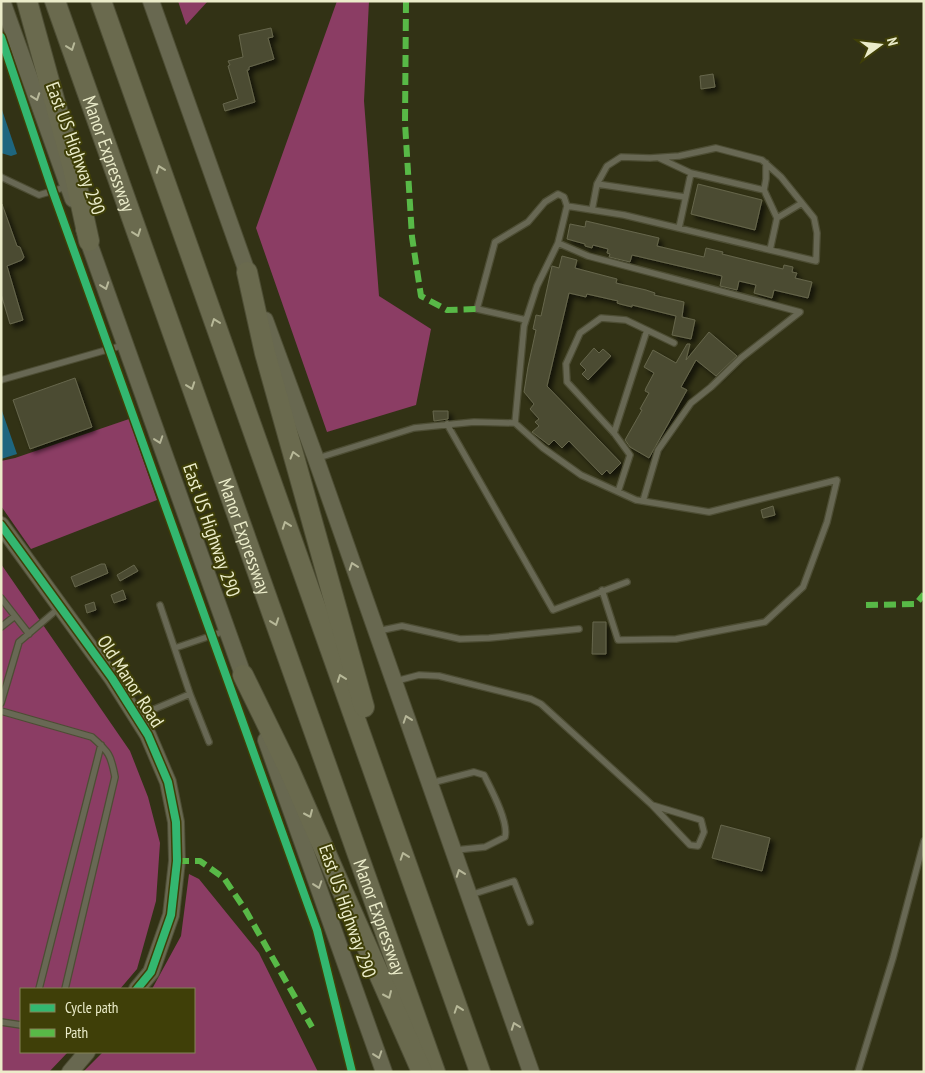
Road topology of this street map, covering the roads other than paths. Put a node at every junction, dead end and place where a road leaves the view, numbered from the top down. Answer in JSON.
{"nodes":[{"id":1,"x":2,"y":1,"type":"edge"},
{"id":2,"x":27,"y":1,"type":"edge"},
{"id":3,"x":55,"y":1,"type":"edge"},
{"id":4,"x":101,"y":1,"type":"edge"},
{"id":5,"x":151,"y":1,"type":"edge"},
{"id":6,"x":659,"y":158,"type":"junction"},
{"id":7,"x":766,"y":163,"type":"junction"},
{"id":8,"x":691,"y":173,"type":"junction"},
{"id":9,"x":1,"y":176,"type":"edge"},
{"id":10,"x":597,"y":184,"type":"junction"},
{"id":11,"x":68,"y":186,"type":"junction"},
{"id":12,"x":764,"y":190,"type":"junction"},
{"id":13,"x":686,"y":197,"type":"junction"},
{"id":14,"x":802,"y":203,"type":"junction"},
{"id":15,"x":567,"y":206,"type":"junction"},
{"id":16,"x":592,"y":210,"type":"junction"},
{"id":17,"x":777,"y":218,"type":"junction"},
{"id":18,"x":679,"y":228,"type":"junction"},
{"id":19,"x":89,"y":240,"type":"junction"},
{"id":20,"x":558,"y":244,"type":"junction"},
{"id":21,"x":770,"y":250,"type":"junction"},
{"id":22,"x":248,"y":272,"type":"junction"},
{"id":23,"x":526,"y":320,"type":"junction"},
{"id":24,"x":647,"y":330,"type":"junction"},
{"id":25,"x":674,"y":343,"type":"dead end"},
{"id":26,"x":126,"y":344,"type":"junction"},
{"id":27,"x":1,"y":380,"type":"edge"},
{"id":28,"x":515,"y":423,"type":"junction"},
{"id":29,"x":447,"y":424,"type":"junction"},
{"id":30,"x":614,"y":434,"type":"junction"},
{"id":31,"x":316,"y":459,"type":"junction"},
{"id":32,"x":618,"y":492,"type":"junction"},
{"id":33,"x":643,"y":502,"type":"junction"},
{"id":34,"x":1,"y":525,"type":"edge"},
{"id":35,"x":628,"y":582,"type":"dead end"},
{"id":36,"x":602,"y":590,"type":"junction"},
{"id":37,"x":1,"y":598,"type":"edge"},
{"id":38,"x":160,"y":604,"type":"dead end"},
{"id":39,"x":60,"y":607,"type":"junction"},
{"id":40,"x":15,"y":616,"type":"junction"},
{"id":41,"x":1,"y":627,"type":"edge"},
{"id":42,"x":227,"y":630,"type":"junction"},
{"id":43,"x":579,"y":630,"type":"dead end"},
{"id":44,"x":376,"y":631,"type":"junction"},
{"id":45,"x":28,"y":634,"type":"junction"},
{"id":46,"x":175,"y":648,"type":"junction"},
{"id":47,"x":243,"y":675,"type":"junction"},
{"id":48,"x":394,"y":682,"type":"junction"},
{"id":49,"x":190,"y":694,"type":"junction"},
{"id":50,"x":1,"y":703,"type":"edge"},
{"id":51,"x":1,"y":711,"type":"edge"},
{"id":52,"x":136,"y":717,"type":"junction"},
{"id":53,"x":209,"y":742,"type":"dead end"},
{"id":54,"x":102,"y":745,"type":"junction"},
{"id":55,"x":429,"y":784,"type":"junction"},
{"id":56,"x":652,"y":805,"type":"junction"},
{"id":57,"x":386,"y":806,"type":"junction"},
{"id":58,"x":924,"y":841,"type":"edge"},
{"id":59,"x":452,"y":851,"type":"junction"},
{"id":60,"x":468,"y":896,"type":"junction"},
{"id":61,"x":530,"y":922,"type":"dead end"},
{"id":62,"x":39,"y":988,"type":"edge"},
{"id":63,"x":65,"y":988,"type":"edge"},
{"id":64,"x":138,"y":988,"type":"edge"},
{"id":65,"x":1,"y":1022,"type":"edge"},
{"id":66,"x":20,"y":1025,"type":"edge"},
{"id":67,"x":86,"y":1053,"type":"edge"},
{"id":68,"x":70,"y":1072,"type":"edge"},
{"id":69,"x":384,"y":1072,"type":"edge"},
{"id":70,"x":422,"y":1072,"type":"edge"},
{"id":71,"x":434,"y":1072,"type":"edge"},
{"id":72,"x":480,"y":1072,"type":"edge"},
{"id":73,"x":531,"y":1072,"type":"edge"},
{"id":74,"x":858,"y":1072,"type":"edge"}],
"edges":[{"from":1,"to":11,"type":"main road","name":"East US Highway 290","one_way":true},
{"from":2,"to":19,"type":"highway"},
{"from":3,"to":71,"type":"highway","name":"Manor Expressway","one_way":true},
{"from":57,"to":4,"type":"highway","one_way":true},
{"from":5,"to":22,"type":"main road"},
{"from":6,"to":7,"type":"lane"},
{"from":6,"to":8,"type":"lane"},
{"from":6,"to":10,"type":"lane"},
{"from":7,"to":12,"type":"lane"},
{"from":7,"to":14,"type":"lane"},
{"from":8,"to":12,"type":"lane"},
{"from":8,"to":13,"type":"lane"},
{"from":9,"to":11,"type":"lane"},
{"from":10,"to":13,"type":"lane"},
{"from":10,"to":16,"type":"lane"},
{"from":11,"to":19,"type":"main road","name":"East US Highway 290"},
{"from":12,"to":17,"type":"lane"},
{"from":13,"to":18,"type":"lane"},
{"from":14,"to":17,"type":"lane"},
{"from":14,"to":21,"type":"lane"},
{"from":15,"to":16,"type":"lane"},
{"from":15,"to":20,"type":"lane"},
{"from":15,"to":23,"type":"lane"},
{"from":16,"to":18,"type":"lane"},
{"from":17,"to":21,"type":"lane"},
{"from":18,"to":21,"type":"lane"},
{"from":19,"to":26,"type":"main road","name":"East US Highway 290","one_way":true},
{"from":20,"to":23,"type":"lane"},
{"from":20,"to":33,"type":"lane"},
{"from":22,"to":31,"type":"main road"},
{"from":57,"to":22,"type":"highway","one_way":true},
{"from":23,"to":28,"type":"lane"},
{"from":24,"to":25,"type":"lane"},
{"from":24,"to":30,"type":"lane"},
{"from":24,"to":30,"type":"lane"},
{"from":26,"to":27,"type":"lane"},
{"from":26,"to":42,"type":"main road","name":"East US Highway 290","one_way":true},
{"from":28,"to":29,"type":"lane"},
{"from":28,"to":32,"type":"lane"},
{"from":29,"to":31,"type":"lane"},
{"from":29,"to":36,"type":"lane"},
{"from":30,"to":32,"type":"lane"},
{"from":44,"to":31,"type":"main road","one_way":true},
{"from":32,"to":33,"type":"lane"},
{"from":33,"to":36,"type":"lane"},
{"from":34,"to":39,"type":"main road","name":"Old Manor Road"},
{"from":35,"to":36,"type":"lane"},
{"from":37,"to":40,"type":"lane"},
{"from":38,"to":46,"type":"lane"},
{"from":39,"to":45,"type":"lane"},
{"from":39,"to":52,"type":"main road","name":"Old Manor Road"},
{"from":40,"to":41,"type":"lane"},
{"from":40,"to":45,"type":"lane"},
{"from":42,"to":46,"type":"lane"},
{"from":42,"to":47,"type":"main road","name":"East US Highway 290"},
{"from":43,"to":44,"type":"lane"},
{"from":44,"to":48,"type":"main road"},
{"from":45,"to":50,"type":"lane"},
{"from":46,"to":49,"type":"lane"},
{"from":47,"to":69,"type":"main road","name":"East US Highway 290","one_way":true},
{"from":47,"to":70,"type":"highway","one_way":true},
{"from":55,"to":48,"type":"main road","one_way":true},
{"from":48,"to":56,"type":"lane"},
{"from":49,"to":52,"type":"lane"},
{"from":49,"to":53,"type":"lane"},
{"from":51,"to":54,"type":"lane"},
{"from":52,"to":64,"type":"main road","name":"Old Manor Road"},
{"from":54,"to":62,"type":"lane"},
{"from":54,"to":63,"type":"lane"},
{"from":55,"to":59,"type":"main road"},
{"from":55,"to":59,"type":"lane"},
{"from":56,"to":56,"type":"lane"},
{"from":72,"to":57,"type":"highway","one_way":true},
{"from":58,"to":74,"type":"lane"},
{"from":60,"to":59,"type":"main road","one_way":true},
{"from":60,"to":61,"type":"lane"},
{"from":73,"to":60,"type":"main road","one_way":true},
{"from":65,"to":66,"type":"lane"},
{"from":67,"to":68,"type":"main road"}]}
